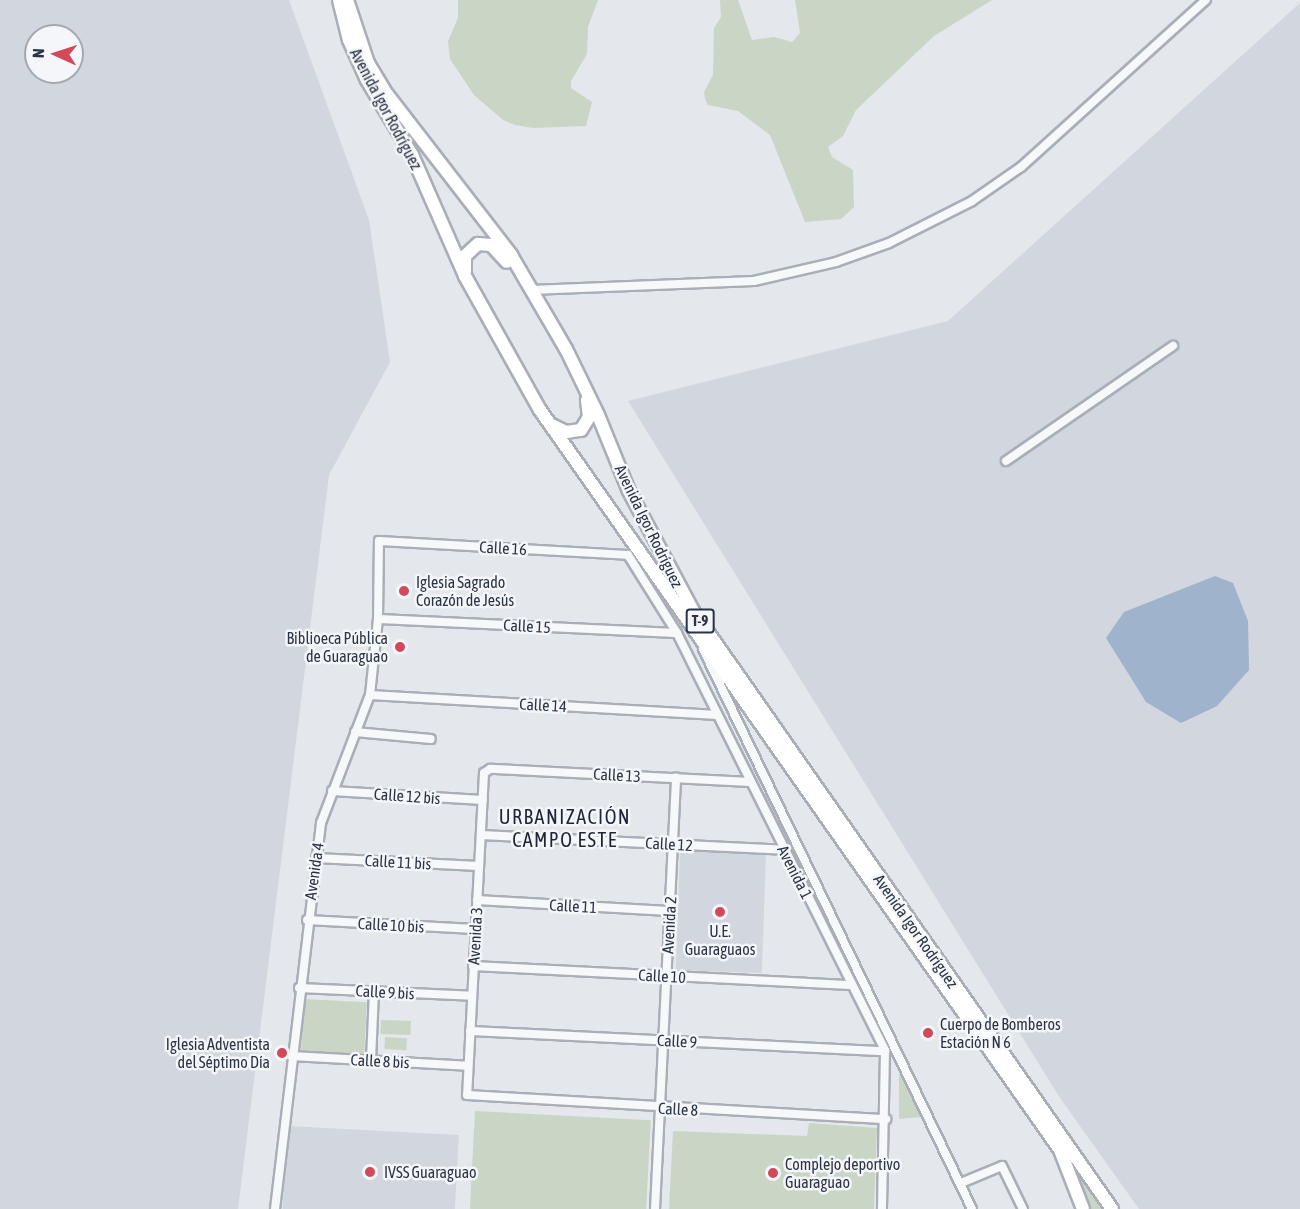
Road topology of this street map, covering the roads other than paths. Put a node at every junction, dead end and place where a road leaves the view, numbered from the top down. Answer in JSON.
{"nodes":[{"id":1,"x":339,"y":0,"type":"edge"},
{"id":2,"x":347,"y":0,"type":"edge"},
{"id":3,"x":1206,"y":0,"type":"edge"},
{"id":4,"x":465,"y":276,"type":"junction"},
{"id":5,"x":531,"y":290,"type":"junction"},
{"id":6,"x":538,"y":303,"type":"junction"},
{"id":7,"x":1173,"y":346,"type":"dead end"},
{"id":8,"x":585,"y":388,"type":"junction"},
{"id":9,"x":549,"y":423,"type":"junction"},
{"id":10,"x":1006,"y":461,"type":"dead end"},
{"id":11,"x":379,"y":541,"type":"joint"},
{"id":12,"x":627,"y":555,"type":"joint"},
{"id":13,"x":378,"y":619,"type":"junction"},
{"id":14,"x":676,"y":633,"type":"junction"},
{"id":15,"x":695,"y":633,"type":"junction"},
{"id":16,"x":370,"y":695,"type":"junction"},
{"id":17,"x":717,"y":715,"type":"junction"},
{"id":18,"x":355,"y":732,"type":"junction"},
{"id":19,"x":431,"y":739,"type":"dead end"},
{"id":20,"x":484,"y":773,"type":"joint"},
{"id":21,"x":676,"y":778,"type":"junction"},
{"id":22,"x":750,"y":782,"type":"junction"},
{"id":23,"x":332,"y":791,"type":"junction"},
{"id":24,"x":483,"y":800,"type":"junction"},
{"id":25,"x":481,"y":835,"type":"junction"},
{"id":26,"x":673,"y":844,"type":"junction"},
{"id":27,"x":784,"y":850,"type":"junction"},
{"id":28,"x":316,"y":858,"type":"junction"},
{"id":29,"x":479,"y":866,"type":"junction"},
{"id":30,"x":477,"y":900,"type":"junction"},
{"id":31,"x":669,"y":911,"type":"junction"},
{"id":32,"x":307,"y":920,"type":"junction"},
{"id":33,"x":475,"y":929,"type":"junction"},
{"id":34,"x":473,"y":966,"type":"junction"},
{"id":35,"x":666,"y":976,"type":"junction"},
{"id":36,"x":851,"y":985,"type":"junction"},
{"id":37,"x":299,"y":988,"type":"junction"},
{"id":38,"x":374,"y":991,"type":"junction"},
{"id":39,"x":472,"y":996,"type":"junction"},
{"id":40,"x":470,"y":1031,"type":"junction"},
{"id":41,"x":663,"y":1040,"type":"junction"},
{"id":42,"x":885,"y":1051,"type":"junction"},
{"id":43,"x":291,"y":1056,"type":"junction"},
{"id":44,"x":371,"y":1060,"type":"junction"},
{"id":45,"x":468,"y":1066,"type":"junction"},
{"id":46,"x":470,"y":1098,"type":"joint"},
{"id":47,"x":660,"y":1108,"type":"junction"},
{"id":48,"x":886,"y":1119,"type":"junction"},
{"id":49,"x":961,"y":1183,"type":"junction"},
{"id":50,"x":275,"y":1209,"type":"edge"},
{"id":51,"x":655,"y":1209,"type":"edge"},
{"id":52,"x":882,"y":1209,"type":"edge"},
{"id":53,"x":972,"y":1209,"type":"edge"},
{"id":54,"x":1023,"y":1209,"type":"edge"},
{"id":55,"x":1083,"y":1209,"type":"edge"},
{"id":56,"x":1112,"y":1209,"type":"edge"}],
"edges":[{"from":1,"to":4,"type":"highway","name":"Avenida Igor Rodríguez","number":"T-9"},
{"from":2,"to":5,"type":"highway","name":"Avenida Igor Rodríguez","number":"T-9"},
{"from":3,"to":5,"type":"street"},
{"from":4,"to":6,"type":"highway","number":"T-9"},
{"from":4,"to":9,"type":"highway","name":"Avenida Igor Rodríguez","number":"T-9"},
{"from":5,"to":6,"type":"highway","name":"Avenida Igor Rodríguez","number":"T-9"},
{"from":6,"to":8,"type":"highway","name":"Avenida Igor Rodríguez","number":"T-9"},
{"from":7,"to":10,"type":"street"},
{"from":8,"to":9,"type":"highway","number":"T-9"},
{"from":8,"to":56,"type":"highway","name":"Avenida Igor Rodríguez","number":"T-9"},
{"from":9,"to":15,"type":"highway","name":"Avenida Igor Rodríguez","number":"T-9"},
{"from":11,"to":12,"type":"street","name":"Calle 16"},
{"from":11,"to":13,"type":"street","name":"Avenida 4"},
{"from":12,"to":14,"type":"street","name":"Avenida 1"},
{"from":13,"to":14,"type":"street","name":"Calle 15"},
{"from":13,"to":16,"type":"street","name":"Avenida 4"},
{"from":14,"to":17,"type":"street","name":"Avenida 1"},
{"from":15,"to":49,"type":"street"},
{"from":15,"to":55,"type":"highway","name":"Avenida Igor Rodríguez","number":"T-9"},
{"from":16,"to":17,"type":"street","name":"Calle 14"},
{"from":16,"to":18,"type":"street","name":"Avenida 4"},
{"from":17,"to":22,"type":"street","name":"Avenida 1"},
{"from":18,"to":19,"type":"street"},
{"from":18,"to":23,"type":"street","name":"Avenida 4"},
{"from":20,"to":21,"type":"street","name":"Calle 13"},
{"from":20,"to":24,"type":"street","name":"Avenida 3"},
{"from":21,"to":22,"type":"street","name":"Calle 13"},
{"from":21,"to":26,"type":"street","name":"Avenida 2"},
{"from":22,"to":27,"type":"street","name":"Avenida 1"},
{"from":23,"to":24,"type":"street","name":"Calle 12 bis"},
{"from":23,"to":28,"type":"street","name":"Avenida 4"},
{"from":24,"to":25,"type":"street","name":"Avenida 3"},
{"from":25,"to":26,"type":"street","name":"Calle 12"},
{"from":25,"to":29,"type":"street","name":"Avenida 3"},
{"from":26,"to":27,"type":"street","name":"Calle 12"},
{"from":26,"to":31,"type":"street","name":"Avenida 2"},
{"from":27,"to":36,"type":"street","name":"Avenida 1"},
{"from":28,"to":29,"type":"street","name":"Calle 11 bis"},
{"from":28,"to":32,"type":"street","name":"Avenida 4"},
{"from":29,"to":30,"type":"street","name":"Avenida 3"},
{"from":30,"to":31,"type":"street","name":"Calle 11"},
{"from":30,"to":33,"type":"street","name":"Avenida 3"},
{"from":31,"to":35,"type":"street","name":"Avenida 2"},
{"from":32,"to":33,"type":"street","name":"Calle 10 bis"},
{"from":32,"to":37,"type":"street","name":"Avenida 4"},
{"from":33,"to":34,"type":"street","name":"Avenida 3"},
{"from":34,"to":35,"type":"street","name":"Calle 10"},
{"from":34,"to":39,"type":"street","name":"Avenida 3"},
{"from":35,"to":36,"type":"street","name":"Calle 10"},
{"from":35,"to":41,"type":"street","name":"Avenida 2"},
{"from":36,"to":42,"type":"street","name":"Avenida 1"},
{"from":37,"to":38,"type":"street","name":"Calle 9 bis"},
{"from":37,"to":43,"type":"street","name":"Avenida 4"},
{"from":38,"to":39,"type":"street","name":"Calle 9 bis"},
{"from":38,"to":44,"type":"street"},
{"from":39,"to":40,"type":"street","name":"Avenida 3"},
{"from":40,"to":41,"type":"street","name":"Calle 9"},
{"from":40,"to":45,"type":"street","name":"Avenida 3"},
{"from":41,"to":42,"type":"street","name":"Calle 9"},
{"from":41,"to":47,"type":"street","name":"Avenida 2"},
{"from":42,"to":48,"type":"street","name":"Avenida 1"},
{"from":43,"to":44,"type":"street","name":"Calle 8 bis"},
{"from":43,"to":50,"type":"street","name":"Avenida 4"},
{"from":44,"to":45,"type":"street","name":"Calle 8 bis"},
{"from":45,"to":46,"type":"street","name":"Avenida 3"},
{"from":46,"to":47,"type":"street","name":"Calle 8"},
{"from":47,"to":48,"type":"street","name":"Calle 8"},
{"from":47,"to":51,"type":"street"},
{"from":48,"to":52,"type":"street","name":"Avenida 1"},
{"from":49,"to":53,"type":"street"},
{"from":49,"to":54,"type":"street"}]}
